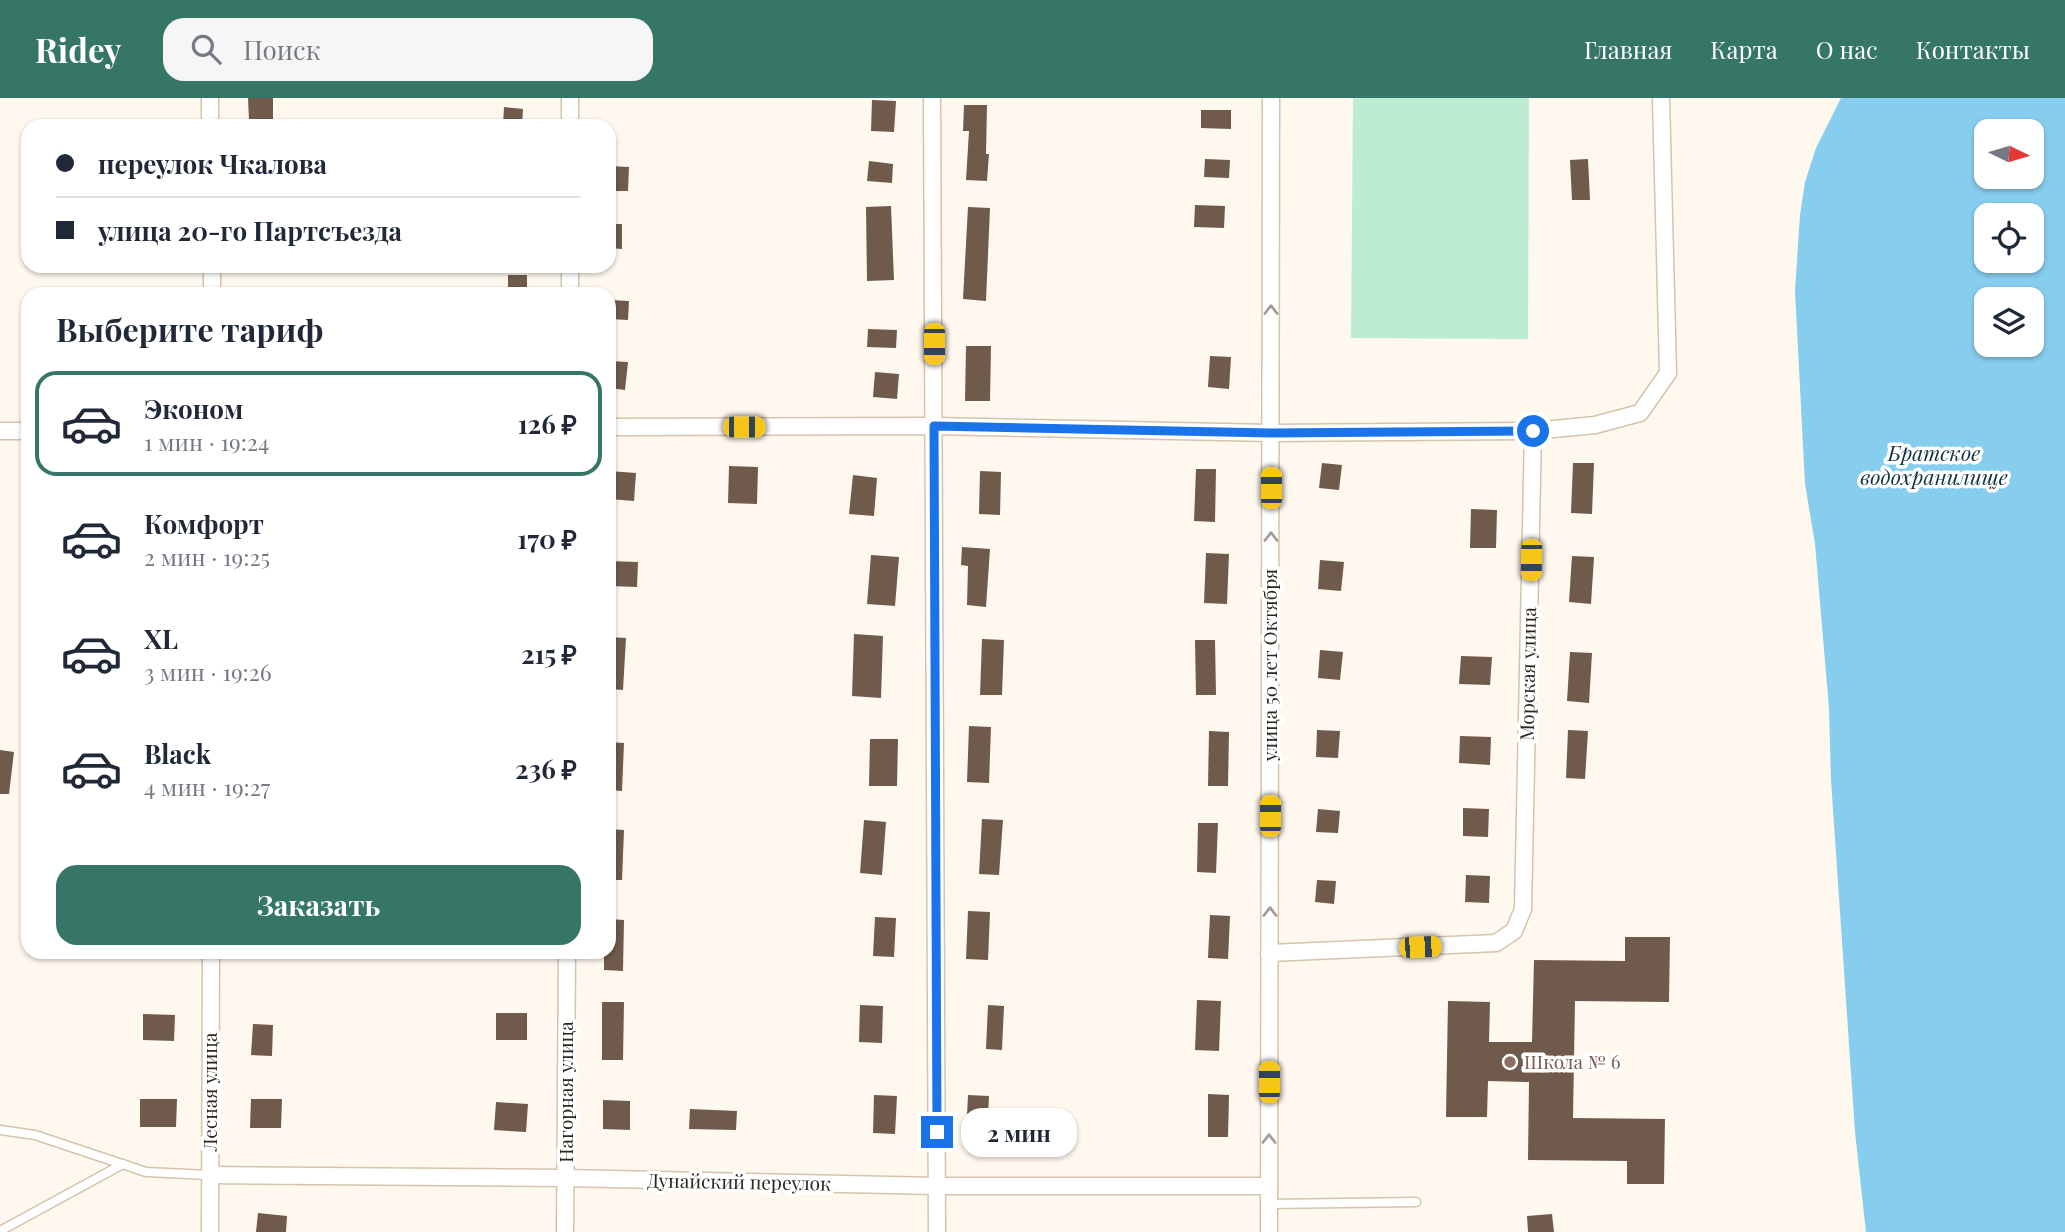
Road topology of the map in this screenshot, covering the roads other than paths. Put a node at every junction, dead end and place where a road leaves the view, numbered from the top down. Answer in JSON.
{"nodes":[{"id":1,"x":210,"y":98,"type":"edge"},
{"id":2,"x":570,"y":98,"type":"edge"},
{"id":3,"x":932,"y":98,"type":"edge"},
{"id":4,"x":1271,"y":98,"type":"edge"},
{"id":5,"x":1661,"y":98,"type":"edge"},
{"id":6,"x":210,"y":119,"type":"edge"},
{"id":7,"x":570,"y":119,"type":"edge"},
{"id":8,"x":934,"y":426,"type":"junction"},
{"id":9,"x":616,"y":427,"type":"edge"},
{"id":10,"x":0,"y":431,"type":"edge"},
{"id":11,"x":21,"y":431,"type":"edge"},
{"id":12,"x":1533,"y":431,"type":"junction"},
{"id":13,"x":1271,"y":433,"type":"junction"},
{"id":14,"x":1269,"y":953,"type":"junction"},
{"id":15,"x":211,"y":959,"type":"edge"},
{"id":16,"x":567,"y":959,"type":"edge"},
{"id":17,"x":0,"y":1130,"type":"edge"},
{"id":18,"x":123,"y":1164,"type":"junction"},
{"id":19,"x":209,"y":1175,"type":"junction"},
{"id":20,"x":565,"y":1178,"type":"junction"},
{"id":21,"x":937,"y":1186,"type":"junction"},
{"id":22,"x":1269,"y":1186,"type":"junction"},
{"id":23,"x":1416,"y":1202,"type":"dead end"},
{"id":24,"x":1270,"y":1204,"type":"junction"},
{"id":25,"x":0,"y":1231,"type":"edge"},
{"id":26,"x":210,"y":1232,"type":"edge"},
{"id":27,"x":565,"y":1232,"type":"edge"},
{"id":28,"x":937,"y":1232,"type":"edge"},
{"id":29,"x":1269,"y":1232,"type":"edge"}],
"edges":[{"from":1,"to":6,"type":"street"},
{"from":2,"to":7,"type":"street"},
{"from":3,"to":8,"type":"street"},
{"from":13,"to":4,"type":"street","name":"улица 50 лет Октября","one_way":true},
{"from":5,"to":12,"type":"street"},
{"from":8,"to":9,"type":"street"},
{"from":8,"to":13,"type":"street"},
{"from":8,"to":21,"type":"street"},
{"from":10,"to":11,"type":"street"},
{"from":12,"to":13,"type":"street"},
{"from":12,"to":14,"type":"street","name":"Морская улица"},
{"from":14,"to":13,"type":"street","name":"улица 50 лет Октября","one_way":true},
{"from":22,"to":14,"type":"street","name":"улица 50 лет Октября","one_way":true},
{"from":15,"to":19,"type":"street","name":"Лесная улица"},
{"from":16,"to":20,"type":"street","name":"Нагорная улица"},
{"from":17,"to":18,"type":"lane"},
{"from":18,"to":19,"type":"lane"},
{"from":18,"to":25,"type":"lane"},
{"from":19,"to":20,"type":"street","name":"Дунайский переулок"},
{"from":19,"to":26,"type":"street","name":"Лесная улица"},
{"from":20,"to":21,"type":"street","name":"Дунайский переулок"},
{"from":20,"to":27,"type":"street","name":"Нагорная улица"},
{"from":21,"to":22,"type":"street","name":"Дунайский переулок"},
{"from":21,"to":28,"type":"street"},
{"from":22,"to":24,"type":"street","name":"улица 50 лет Октября"},
{"from":23,"to":24,"type":"lane"},
{"from":24,"to":29,"type":"street","name":"улица 50 лет Октября"}]}
